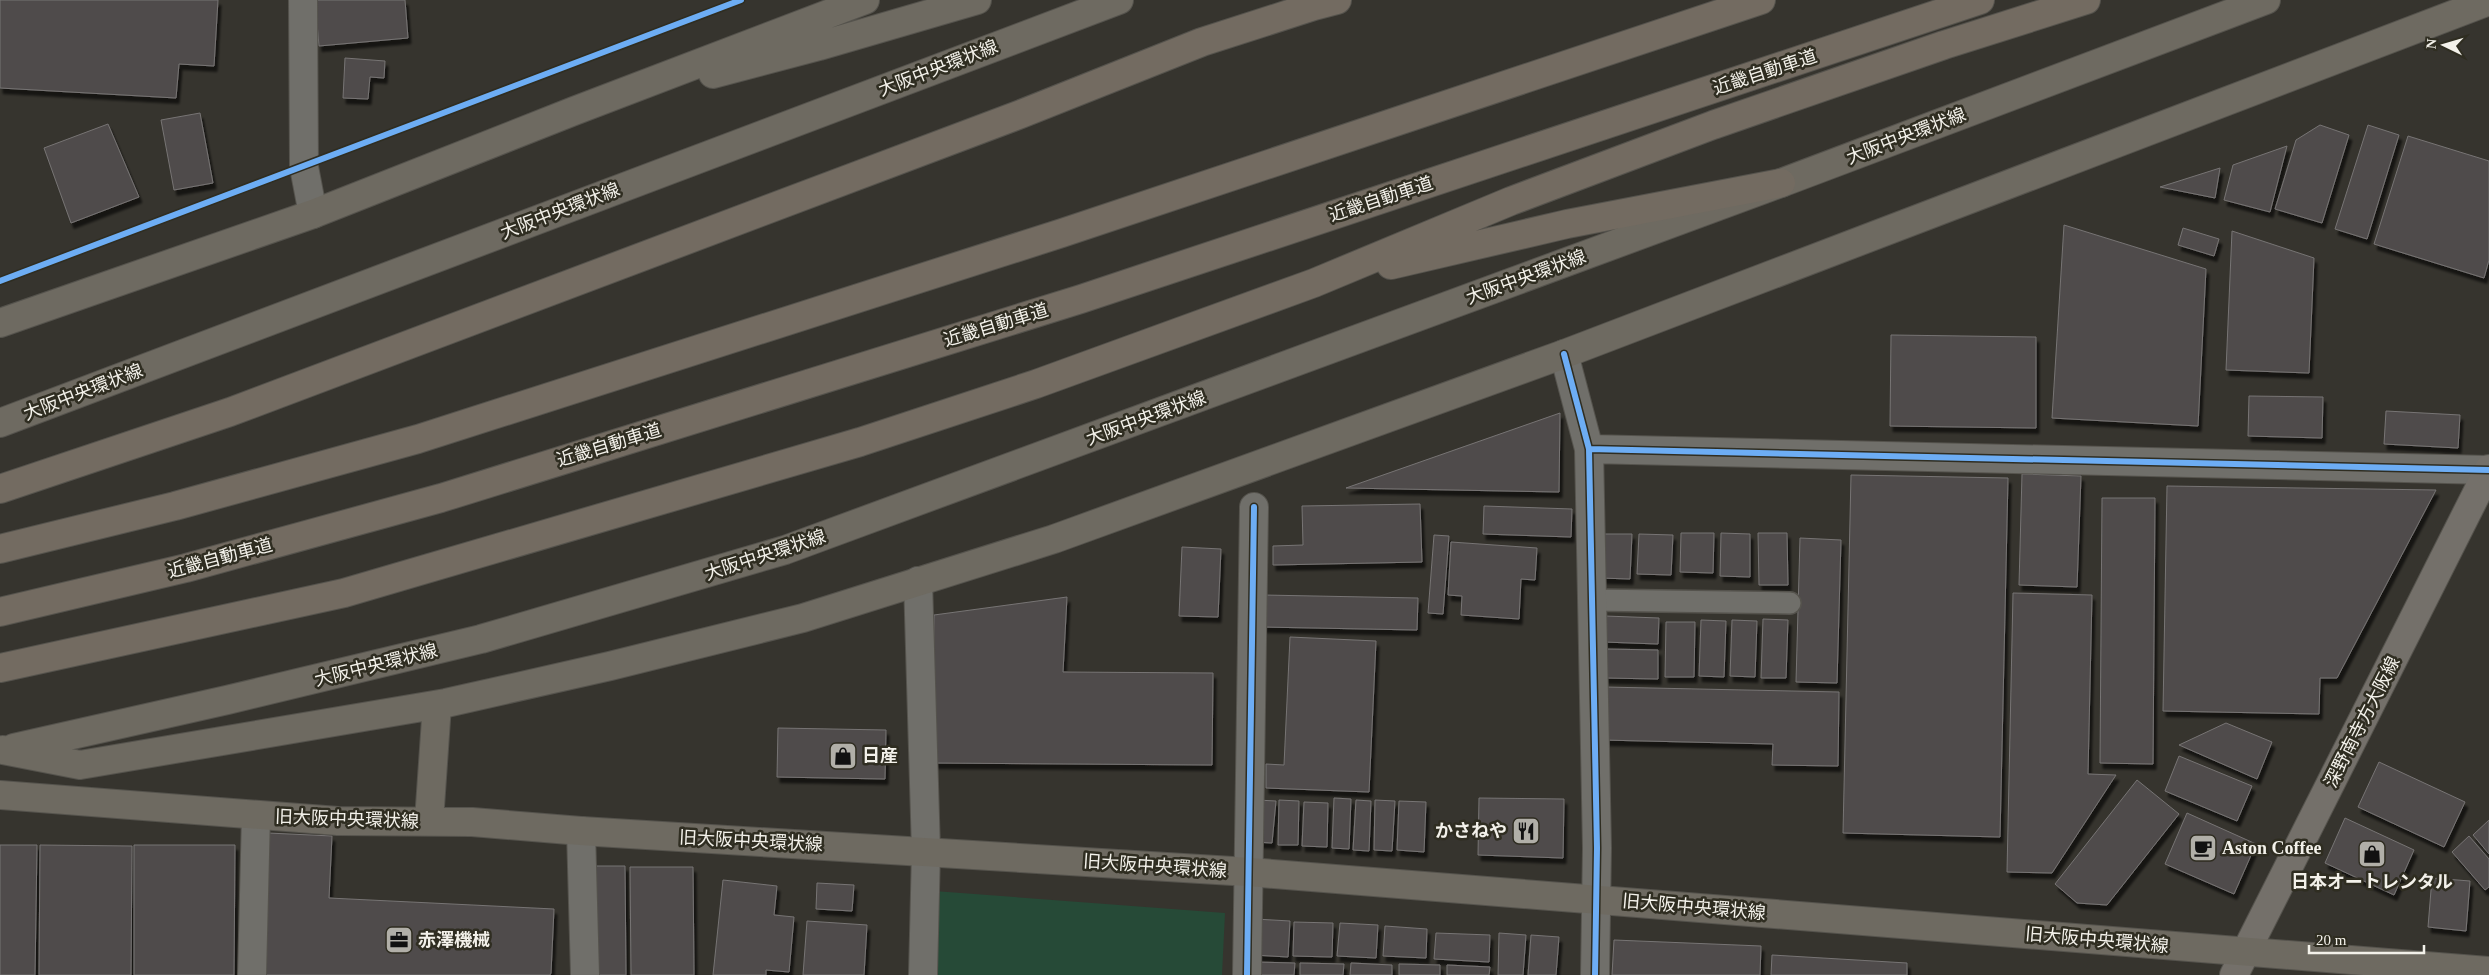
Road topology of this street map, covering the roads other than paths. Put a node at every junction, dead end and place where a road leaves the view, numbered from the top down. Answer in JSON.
{"nodes":[{"id":1,"x":303,"y":0,"type":"edge"},
{"id":2,"x":865,"y":0,"type":"edge"},
{"id":3,"x":977,"y":0,"type":"edge"},
{"id":4,"x":1119,"y":0,"type":"edge"},
{"id":5,"x":1337,"y":0,"type":"edge"},
{"id":6,"x":1760,"y":0,"type":"edge"},
{"id":7,"x":1980,"y":0,"type":"edge"},
{"id":8,"x":2086,"y":0,"type":"edge"},
{"id":9,"x":2266,"y":0,"type":"edge"},
{"id":10,"x":2489,"y":2,"type":"edge"},
{"id":11,"x":574,"y":110,"type":"junction"},
{"id":12,"x":1781,"y":183,"type":"junction"},
{"id":13,"x":313,"y":214,"type":"junction"},
{"id":14,"x":1314,"y":283,"type":"junction"},
{"id":15,"x":0,"y":323,"type":"edge"},
{"id":16,"x":1564,"y":354,"type":"junction"},
{"id":17,"x":0,"y":423,"type":"edge"},
{"id":18,"x":1589,"y":450,"type":"junction"},
{"id":19,"x":2489,"y":470,"type":"edge"},
{"id":20,"x":0,"y":489,"type":"edge"},
{"id":21,"x":1254,"y":507,"type":"dead end"},
{"id":22,"x":0,"y":549,"type":"edge"},
{"id":23,"x":918,"y":581,"type":"junction"},
{"id":24,"x":1591,"y":600,"type":"junction"},
{"id":25,"x":1790,"y":603,"type":"dead end"},
{"id":26,"x":0,"y":612,"type":"edge"},
{"id":27,"x":0,"y":668,"type":"edge"},
{"id":28,"x":437,"y":705,"type":"junction"},
{"id":29,"x":1,"y":750,"type":"edge"},
{"id":30,"x":0,"y":795,"type":"edge"},
{"id":31,"x":256,"y":815,"type":"junction"},
{"id":32,"x":429,"y":821,"type":"junction"},
{"id":33,"x":581,"y":831,"type":"junction"},
{"id":34,"x":926,"y":852,"type":"junction"},
{"id":35,"x":1249,"y":872,"type":"junction"},
{"id":36,"x":1596,"y":900,"type":"junction"},
{"id":37,"x":2241,"y":963,"type":"edge"},
{"id":38,"x":2489,"y":970,"type":"edge"},
{"id":39,"x":252,"y":975,"type":"edge"},
{"id":40,"x":585,"y":975,"type":"edge"},
{"id":41,"x":924,"y":975,"type":"edge"},
{"id":42,"x":1247,"y":975,"type":"edge"},
{"id":43,"x":1595,"y":975,"type":"edge"}],
"edges":[{"from":1,"to":13,"type":"street"},
{"from":2,"to":11,"type":"main road"},
{"from":3,"to":11,"type":"main road"},
{"from":4,"to":17,"type":"main road","name":"大阪中央環状線"},
{"from":5,"to":20,"type":"highway"},
{"from":6,"to":22,"type":"highway"},
{"from":7,"to":26,"type":"highway","name":"近畿自動車道"},
{"from":8,"to":14,"type":"highway"},
{"from":9,"to":12,"type":"main road","name":"大阪中央環状線"},
{"from":10,"to":16,"type":"main road"},
{"from":11,"to":13,"type":"main road"},
{"from":12,"to":14,"type":"highway"},
{"from":12,"to":29,"type":"main road","name":"大阪中央環状線"},
{"from":13,"to":15,"type":"main road"},
{"from":14,"to":27,"type":"highway"},
{"from":16,"to":18,"type":"street"},
{"from":16,"to":23,"type":"main road"},
{"from":18,"to":19,"type":"street"},
{"from":18,"to":24,"type":"street"},
{"from":19,"to":37,"type":"main road","name":"深野南寺方大阪線"},
{"from":21,"to":35,"type":"street"},
{"from":23,"to":28,"type":"main road"},
{"from":23,"to":34,"type":"street"},
{"from":24,"to":25,"type":"lane"},
{"from":24,"to":36,"type":"street"},
{"from":28,"to":29,"type":"main road"},
{"from":28,"to":32,"type":"main road"},
{"from":30,"to":31,"type":"main road","name":"旧大阪中央環状線"},
{"from":31,"to":32,"type":"main road","name":"旧大阪中央環状線"},
{"from":31,"to":39,"type":"street"},
{"from":32,"to":33,"type":"main road","name":"旧大阪中央環状線"},
{"from":33,"to":34,"type":"main road","name":"旧大阪中央環状線"},
{"from":33,"to":40,"type":"street"},
{"from":34,"to":35,"type":"main road","name":"旧大阪中央環状線"},
{"from":34,"to":41,"type":"street"},
{"from":35,"to":36,"type":"main road","name":"旧大阪中央環状線"},
{"from":35,"to":42,"type":"street"},
{"from":36,"to":37,"type":"main road","name":"旧大阪中央環状線"},
{"from":36,"to":43,"type":"street"},
{"from":37,"to":38,"type":"main road","name":"旧大阪中央環状線"}]}
